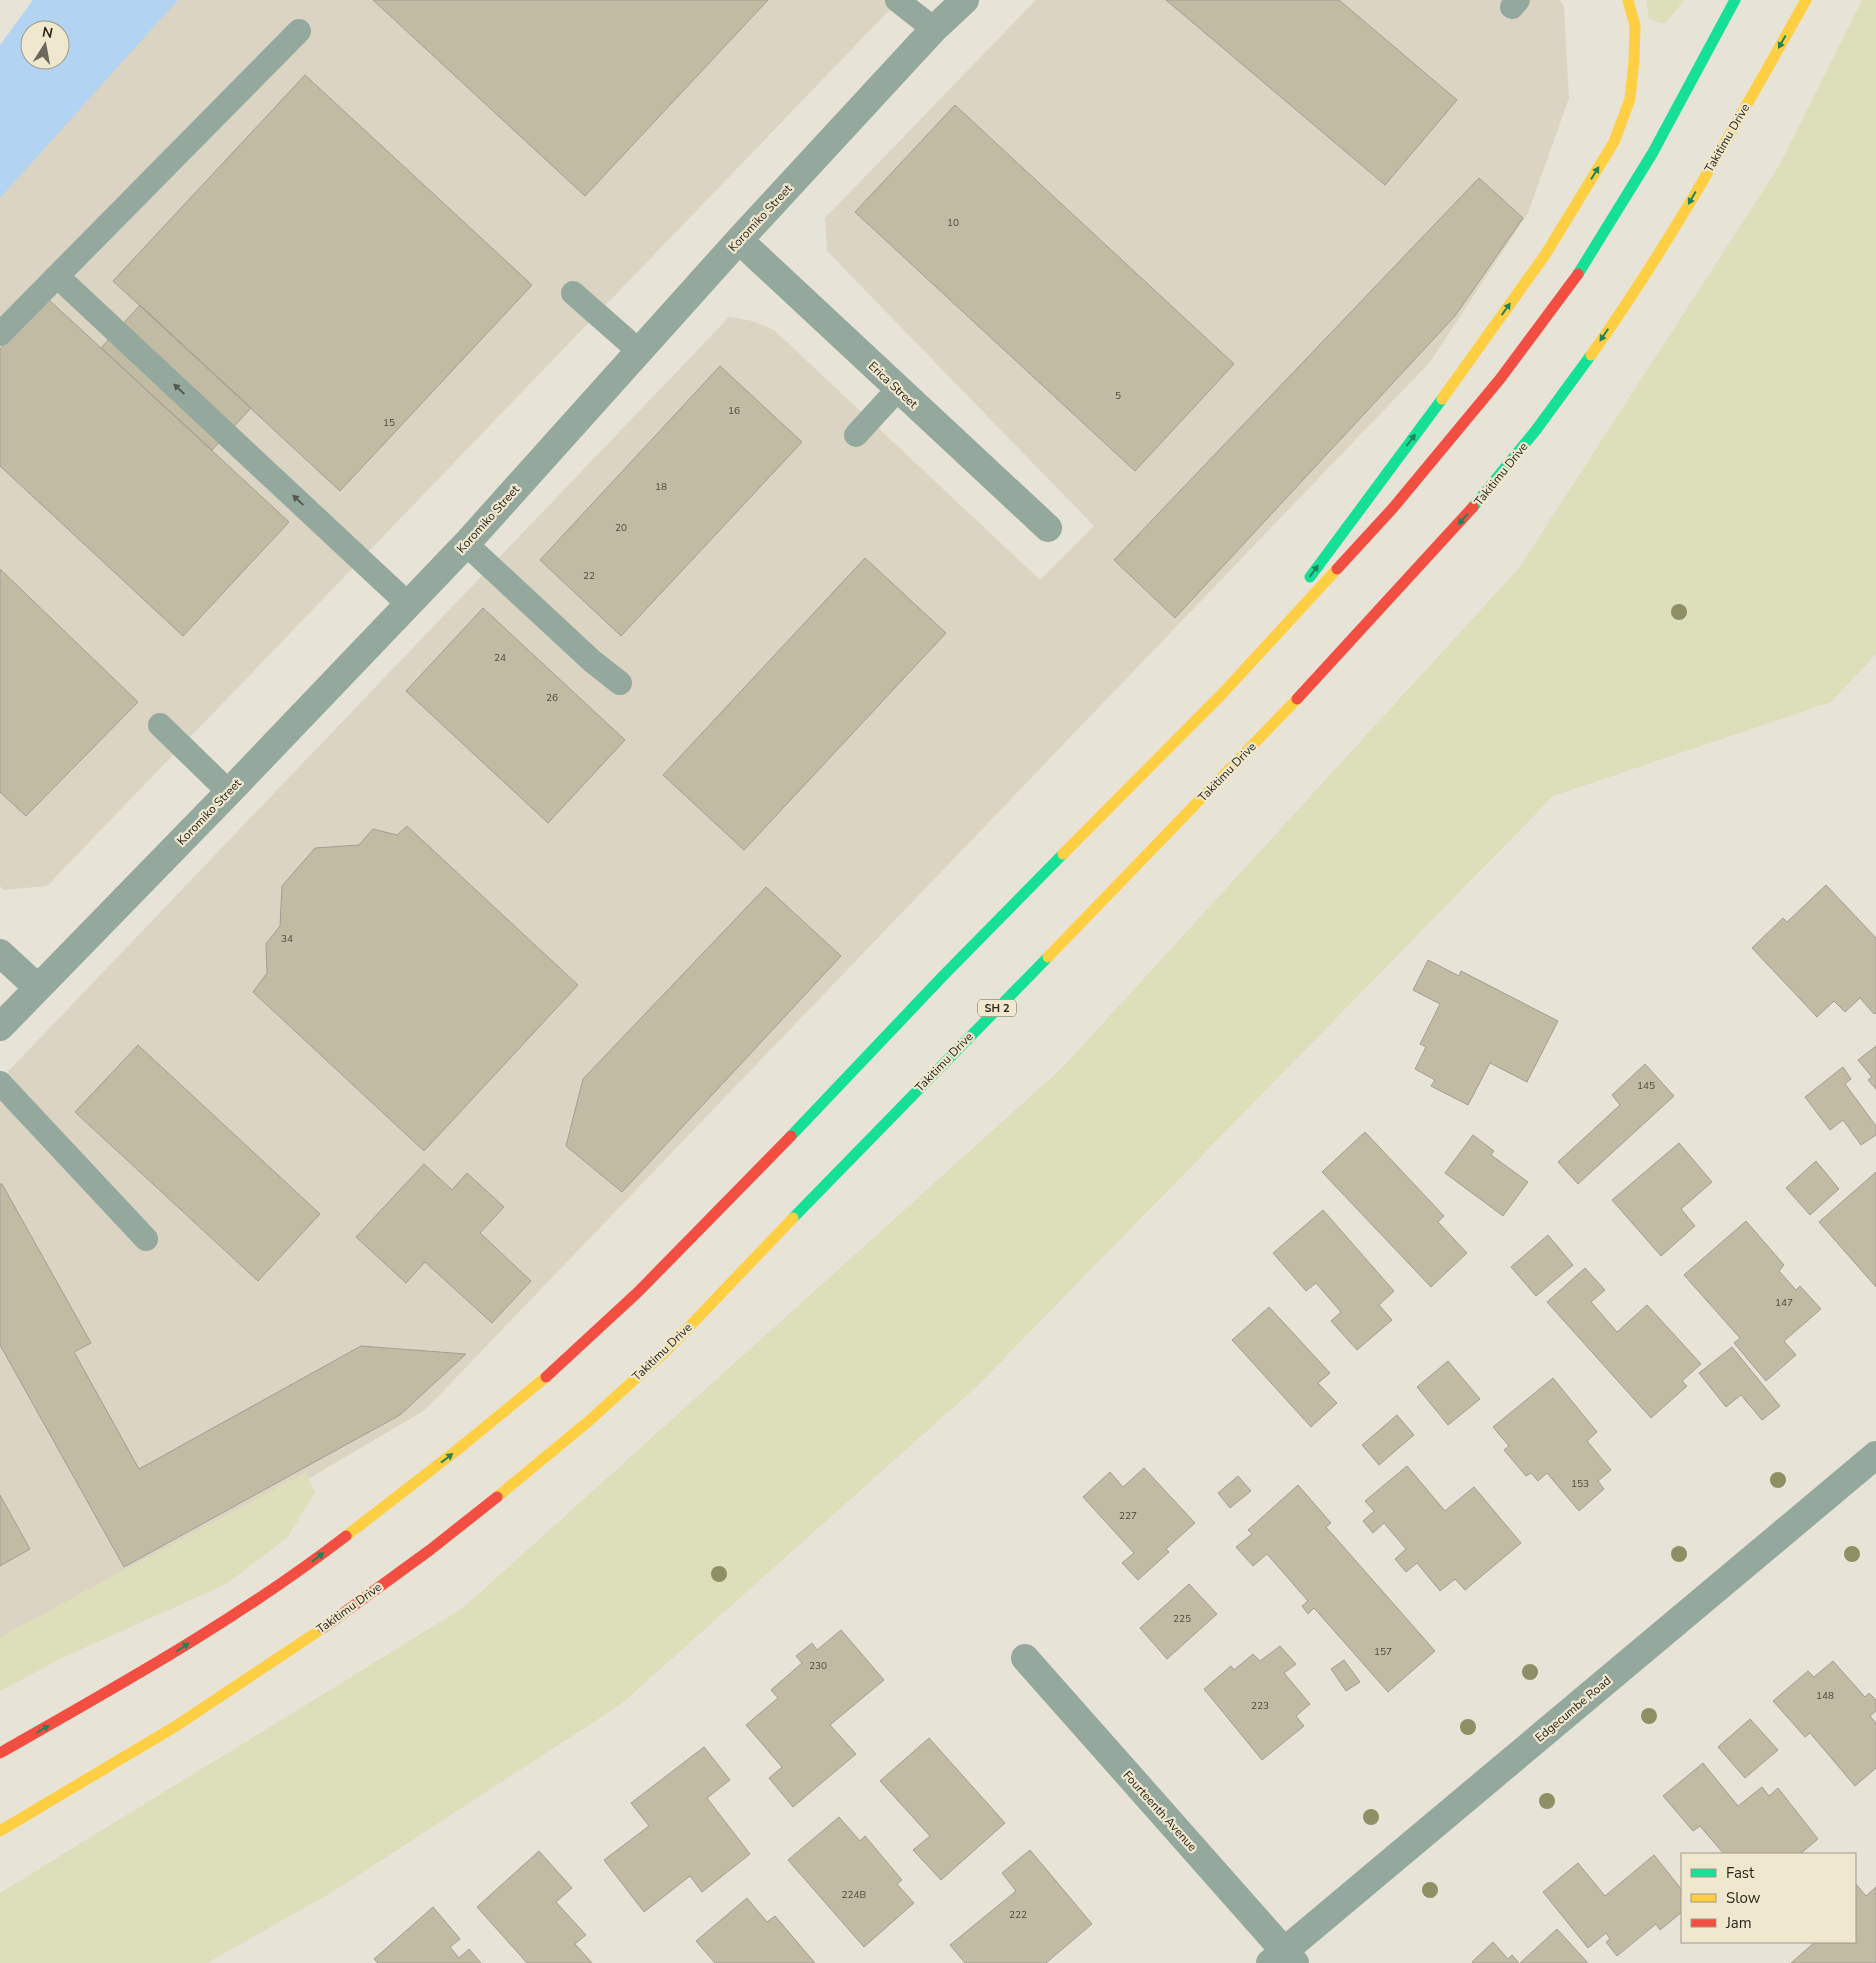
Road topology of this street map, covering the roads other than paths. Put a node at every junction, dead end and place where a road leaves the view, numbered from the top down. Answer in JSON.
{"nodes":[{"id":1,"x":897,"y":0,"type":"edge"},
{"id":2,"x":965,"y":0,"type":"edge"},
{"id":3,"x":1628,"y":0,"type":"edge"},
{"id":4,"x":1735,"y":0,"type":"edge"},
{"id":5,"x":1806,"y":0,"type":"edge"},
{"id":6,"x":934,"y":30,"type":"junction"},
{"id":7,"x":299,"y":31,"type":"dead end"},
{"id":8,"x":739,"y":240,"type":"junction"},
{"id":9,"x":58,"y":276,"type":"junction"},
{"id":10,"x":573,"y":293,"type":"dead end"},
{"id":11,"x":0,"y":334,"type":"edge"},
{"id":12,"x":639,"y":351,"type":"junction"},
{"id":13,"x":898,"y":389,"type":"junction"},
{"id":14,"x":856,"y":435,"type":"dead end"},
{"id":15,"x":1048,"y":528,"type":"dead end"},
{"id":16,"x":466,"y":544,"type":"junction"},
{"id":17,"x":1305,"y":584,"type":"dead end"},
{"id":18,"x":1293,"y":599,"type":"dead end"},
{"id":19,"x":408,"y":604,"type":"junction"},
{"id":20,"x":620,"y":683,"type":"dead end"},
{"id":21,"x":1222,"y":694,"type":"junction"},
{"id":22,"x":160,"y":725,"type":"dead end"},
{"id":23,"x":229,"y":792,"type":"junction"},
{"id":24,"x":0,"y":953,"type":"edge"},
{"id":25,"x":38,"y":988,"type":"junction"},
{"id":26,"x":0,"y":1027,"type":"edge"},
{"id":27,"x":0,"y":1083,"type":"edge"},
{"id":28,"x":146,"y":1239,"type":"dead end"},
{"id":29,"x":1876,"y":1455,"type":"edge"},
{"id":30,"x":1025,"y":1658,"type":"dead end"},
{"id":31,"x":0,"y":1753,"type":"edge"},
{"id":32,"x":0,"y":1831,"type":"edge"},
{"id":33,"x":1283,"y":1959,"type":"edge"}],
"edges":[{"from":1,"to":6,"type":"lane"},
{"from":2,"to":6,"type":"street","name":"Koromiko Street"},
{"from":17,"to":3,"type":"highway","one_way":true},
{"from":4,"to":21,"type":"highway"},
{"from":5,"to":32,"type":"highway","name":"Takitimu Drive","number":"SH 2","one_way":true},
{"from":6,"to":8,"type":"street","name":"Koromiko Street"},
{"from":7,"to":9,"type":"lane"},
{"from":8,"to":12,"type":"street","name":"Koromiko Street"},
{"from":8,"to":13,"type":"street","name":"Erica Street"},
{"from":9,"to":11,"type":"lane"},
{"from":19,"to":9,"type":"lane","one_way":true},
{"from":10,"to":12,"type":"lane"},
{"from":12,"to":16,"type":"street","name":"Koromiko Street"},
{"from":13,"to":14,"type":"lane"},
{"from":13,"to":15,"type":"street","name":"Erica Street"},
{"from":16,"to":19,"type":"street","name":"Koromiko Street"},
{"from":16,"to":20,"type":"lane"},
{"from":18,"to":21,"type":"highway"},
{"from":19,"to":23,"type":"street","name":"Koromiko Street"},
{"from":31,"to":21,"type":"highway","one_way":true},
{"from":22,"to":23,"type":"lane"},
{"from":23,"to":25,"type":"street","name":"Koromiko Street"},
{"from":24,"to":25,"type":"street"},
{"from":25,"to":26,"type":"street","name":"Koromiko Street"},
{"from":27,"to":28,"type":"lane"},
{"from":29,"to":33,"type":"street","name":"Edgecumbe Road"},
{"from":30,"to":33,"type":"street","name":"Fourteenth Avenue"}]}
